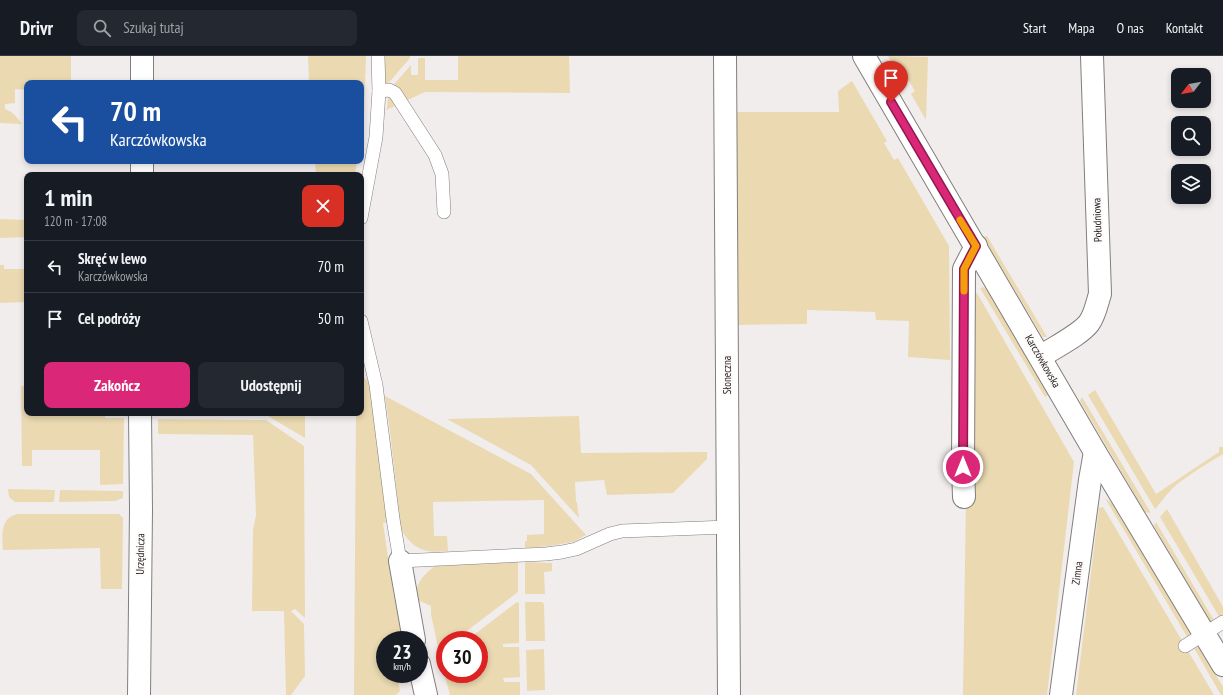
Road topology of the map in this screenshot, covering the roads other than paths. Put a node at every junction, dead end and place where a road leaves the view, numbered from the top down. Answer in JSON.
{"nodes":[{"id":1,"x":142,"y":56,"type":"edge"},
{"id":2,"x":378,"y":56,"type":"edge"},
{"id":3,"x":725,"y":56,"type":"edge"},
{"id":4,"x":864,"y":56,"type":"edge"},
{"id":5,"x":1092,"y":56,"type":"edge"},
{"id":6,"x":142,"y":80,"type":"edge"},
{"id":7,"x":379,"y":91,"type":"junction"},
{"id":8,"x":364,"y":202,"type":"edge"},
{"id":9,"x":444,"y":212,"type":"dead end"},
{"id":10,"x":976,"y":246,"type":"junction"},
{"id":11,"x":364,"y":334,"type":"edge"},
{"id":12,"x":1040,"y":357,"type":"junction"},
{"id":13,"x":140,"y":416,"type":"edge"},
{"id":14,"x":1096,"y":452,"type":"junction"},
{"id":15,"x":964,"y":497,"type":"dead end"},
{"id":16,"x":728,"y":527,"type":"junction"},
{"id":17,"x":400,"y":561,"type":"junction"},
{"id":18,"x":1223,"y":622,"type":"edge"},
{"id":19,"x":412,"y":631,"type":"edge"},
{"id":20,"x":1205,"y":635,"type":"junction"},
{"id":21,"x":1186,"y":646,"type":"dead end"},
{"id":22,"x":1223,"y":665,"type":"edge"},
{"id":23,"x":423,"y":683,"type":"edge"},
{"id":24,"x":139,"y":695,"type":"edge"},
{"id":25,"x":426,"y":695,"type":"edge"},
{"id":26,"x":729,"y":695,"type":"edge"},
{"id":27,"x":1061,"y":695,"type":"edge"}],
"edges":[{"from":1,"to":6,"type":"street"},
{"from":2,"to":7,"type":"lane"},
{"from":3,"to":16,"type":"street","name":"Słoneczna"},
{"from":4,"to":10,"type":"street","name":"Karczówkowska"},
{"from":5,"to":12,"type":"street","name":"Południowa"},
{"from":7,"to":8,"type":"lane"},
{"from":7,"to":9,"type":"lane"},
{"from":10,"to":12,"type":"street","name":"Karczówkowska"},
{"from":10,"to":15,"type":"street"},
{"from":11,"to":17,"type":"lane"},
{"from":12,"to":14,"type":"street","name":"Karczówkowska"},
{"from":13,"to":24,"type":"street","name":"Urzędnicza"},
{"from":14,"to":20,"type":"street","name":"Karczówkowska"},
{"from":14,"to":27,"type":"street","name":"Zimna"},
{"from":16,"to":17,"type":"lane"},
{"from":16,"to":26,"type":"street","name":"Słoneczna"},
{"from":17,"to":19,"type":"street"},
{"from":18,"to":20,"type":"lane"},
{"from":20,"to":21,"type":"lane"},
{"from":20,"to":22,"type":"street","name":"Karczówkowska"},
{"from":23,"to":25,"type":"street"}]}
